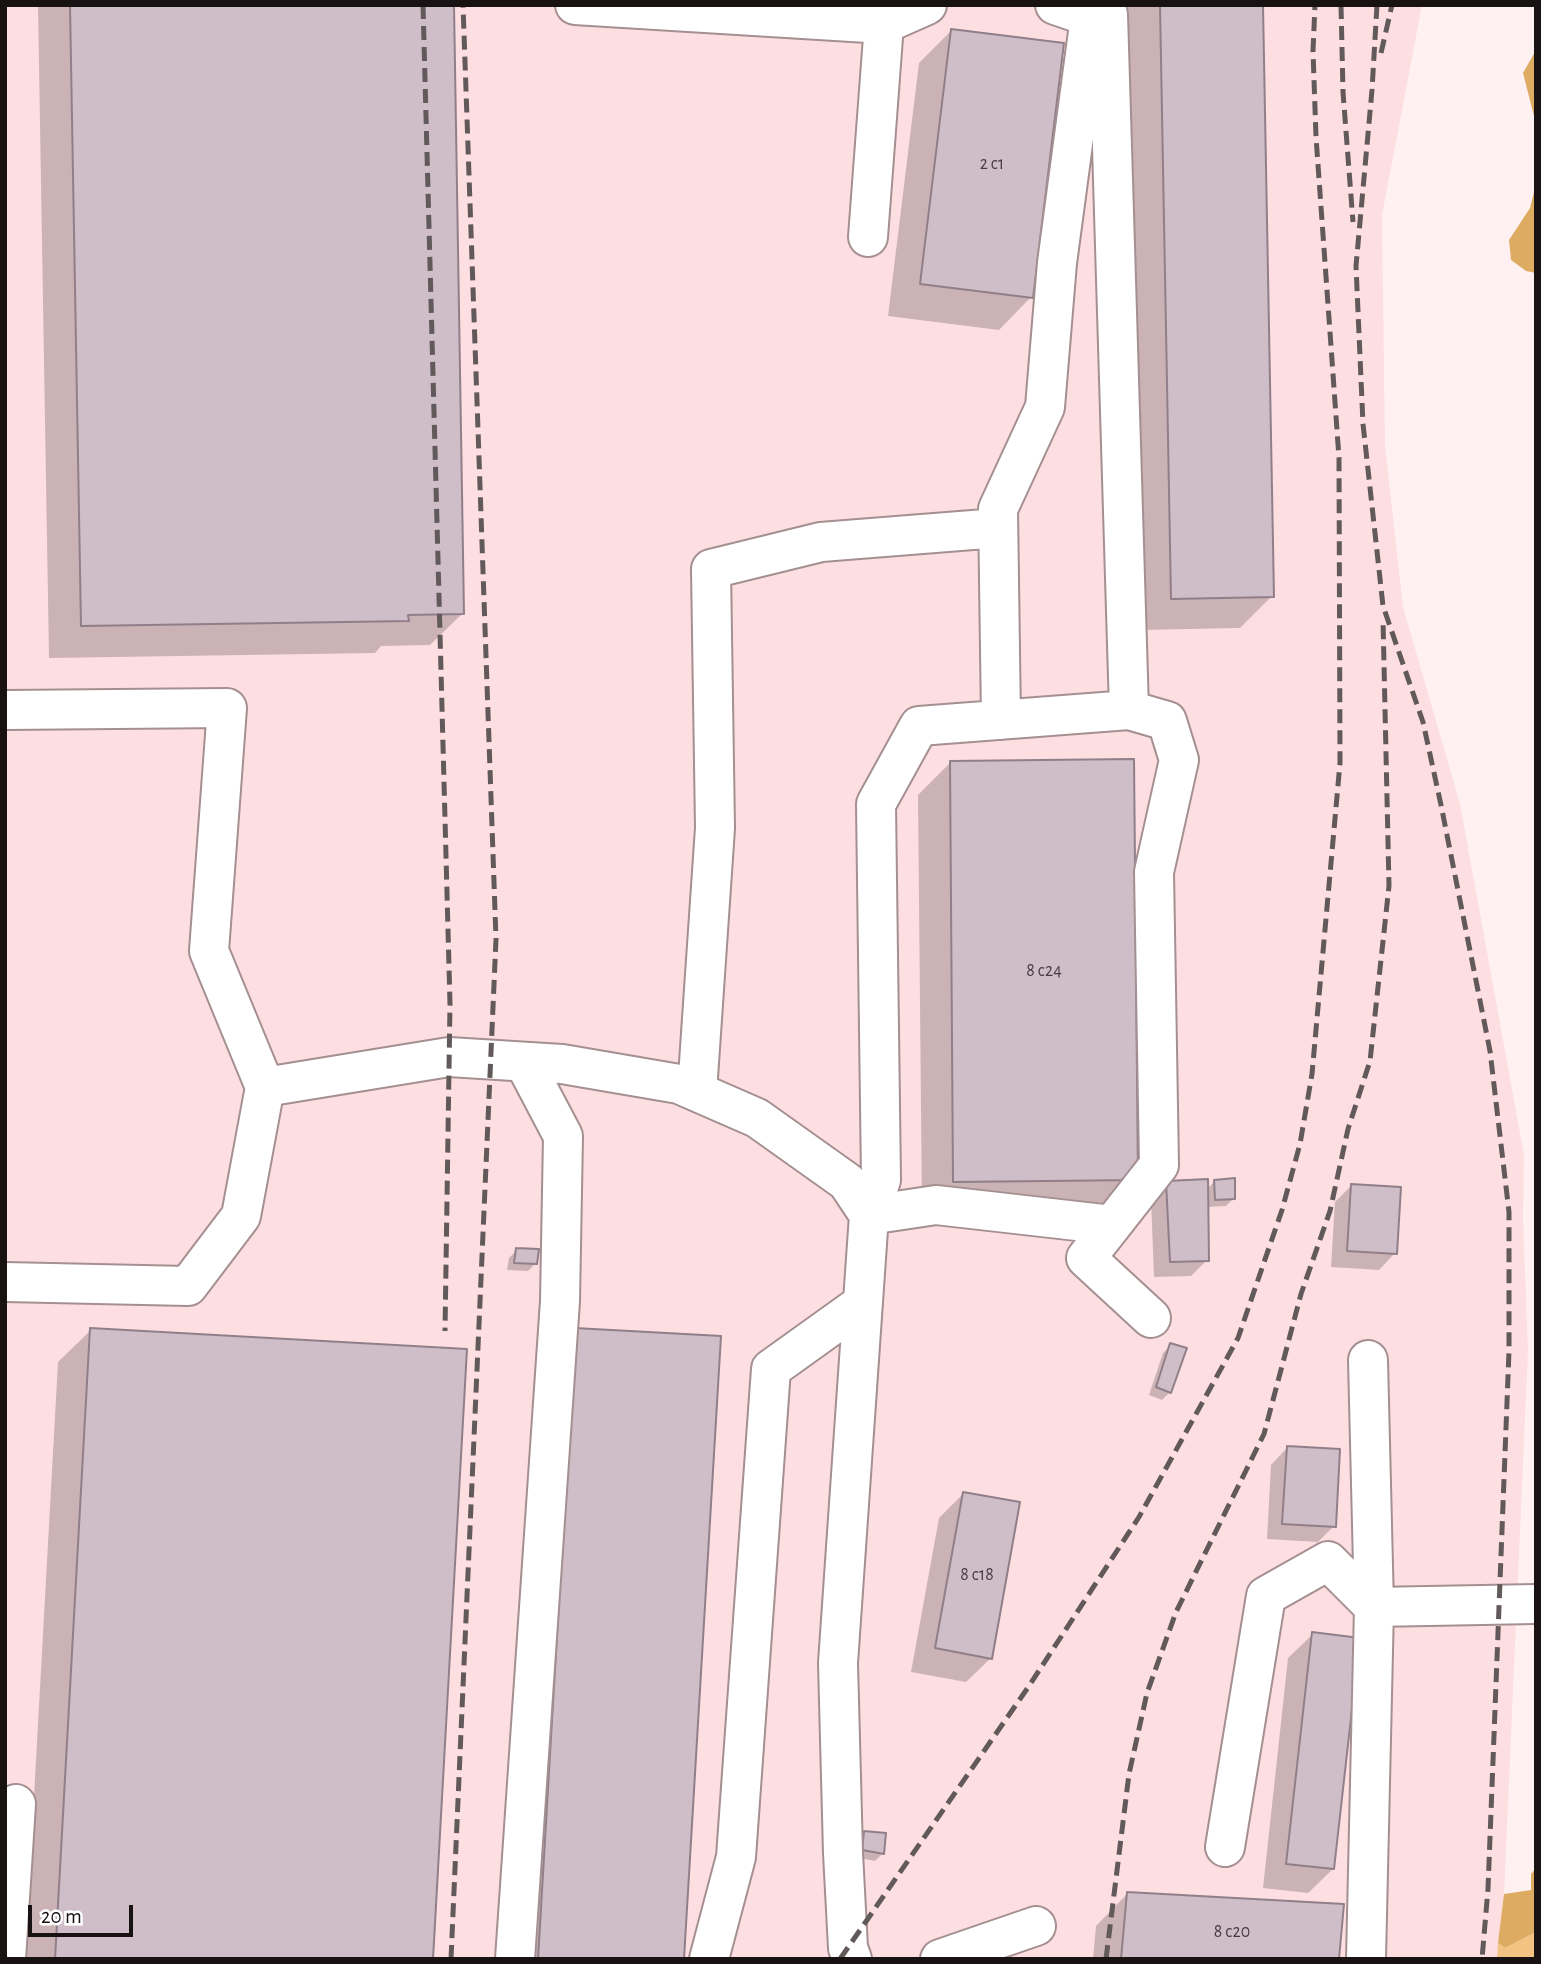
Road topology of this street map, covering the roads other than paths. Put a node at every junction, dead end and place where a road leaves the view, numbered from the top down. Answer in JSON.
{"nodes":[{"id":1,"x":575,"y":5,"type":"edge"},
{"id":2,"x":927,"y":5,"type":"edge"},
{"id":3,"x":1085,"y":8,"type":"edge"},
{"id":4,"x":884,"y":24,"type":"junction"},
{"id":5,"x":868,"y":237,"type":"dead end"},
{"id":6,"x":998,"y":527,"type":"junction"},
{"id":7,"x":5,"y":710,"type":"edge"},
{"id":8,"x":1129,"y":710,"type":"junction"},
{"id":9,"x":1001,"y":720,"type":"junction"},
{"id":10,"x":524,"y":1062,"type":"junction"},
{"id":11,"x":265,"y":1087,"type":"junction"},
{"id":12,"x":697,"y":1092,"type":"junction"},
{"id":13,"x":869,"y":1215,"type":"junction"},
{"id":14,"x":1112,"y":1225,"type":"junction"},
{"id":15,"x":5,"y":1282,"type":"edge"},
{"id":16,"x":863,"y":1303,"type":"junction"},
{"id":17,"x":1151,"y":1318,"type":"dead end"},
{"id":18,"x":1368,"y":1360,"type":"dead end"},
{"id":19,"x":1536,"y":1604,"type":"edge"},
{"id":20,"x":1374,"y":1608,"type":"junction"},
{"id":21,"x":16,"y":1804,"type":"dead end"},
{"id":22,"x":1225,"y":1847,"type":"dead end"},
{"id":23,"x":1036,"y":1926,"type":"dead end"},
{"id":24,"x":6,"y":1959,"type":"edge"},
{"id":25,"x":515,"y":1959,"type":"edge"},
{"id":26,"x":709,"y":1959,"type":"edge"},
{"id":27,"x":852,"y":1959,"type":"edge"},
{"id":28,"x":940,"y":1959,"type":"edge"},
{"id":29,"x":1366,"y":1959,"type":"edge"}],
"edges":[{"from":1,"to":4,"type":"lane"},
{"from":2,"to":4,"type":"lane"},
{"from":3,"to":6,"type":"lane"},
{"from":3,"to":8,"type":"lane"},
{"from":4,"to":5,"type":"lane"},
{"from":6,"to":9,"type":"lane"},
{"from":6,"to":12,"type":"lane"},
{"from":7,"to":11,"type":"lane"},
{"from":8,"to":9,"type":"lane"},
{"from":8,"to":14,"type":"lane"},
{"from":9,"to":13,"type":"lane"},
{"from":10,"to":11,"type":"lane"},
{"from":10,"to":12,"type":"lane"},
{"from":10,"to":25,"type":"lane"},
{"from":11,"to":15,"type":"lane"},
{"from":12,"to":13,"type":"lane"},
{"from":13,"to":14,"type":"lane"},
{"from":13,"to":16,"type":"lane"},
{"from":14,"to":17,"type":"lane"},
{"from":16,"to":26,"type":"lane"},
{"from":16,"to":27,"type":"lane"},
{"from":18,"to":20,"type":"lane"},
{"from":19,"to":20,"type":"lane"},
{"from":20,"to":22,"type":"lane"},
{"from":20,"to":29,"type":"lane"},
{"from":21,"to":24,"type":"lane"},
{"from":23,"to":28,"type":"lane"}]}
